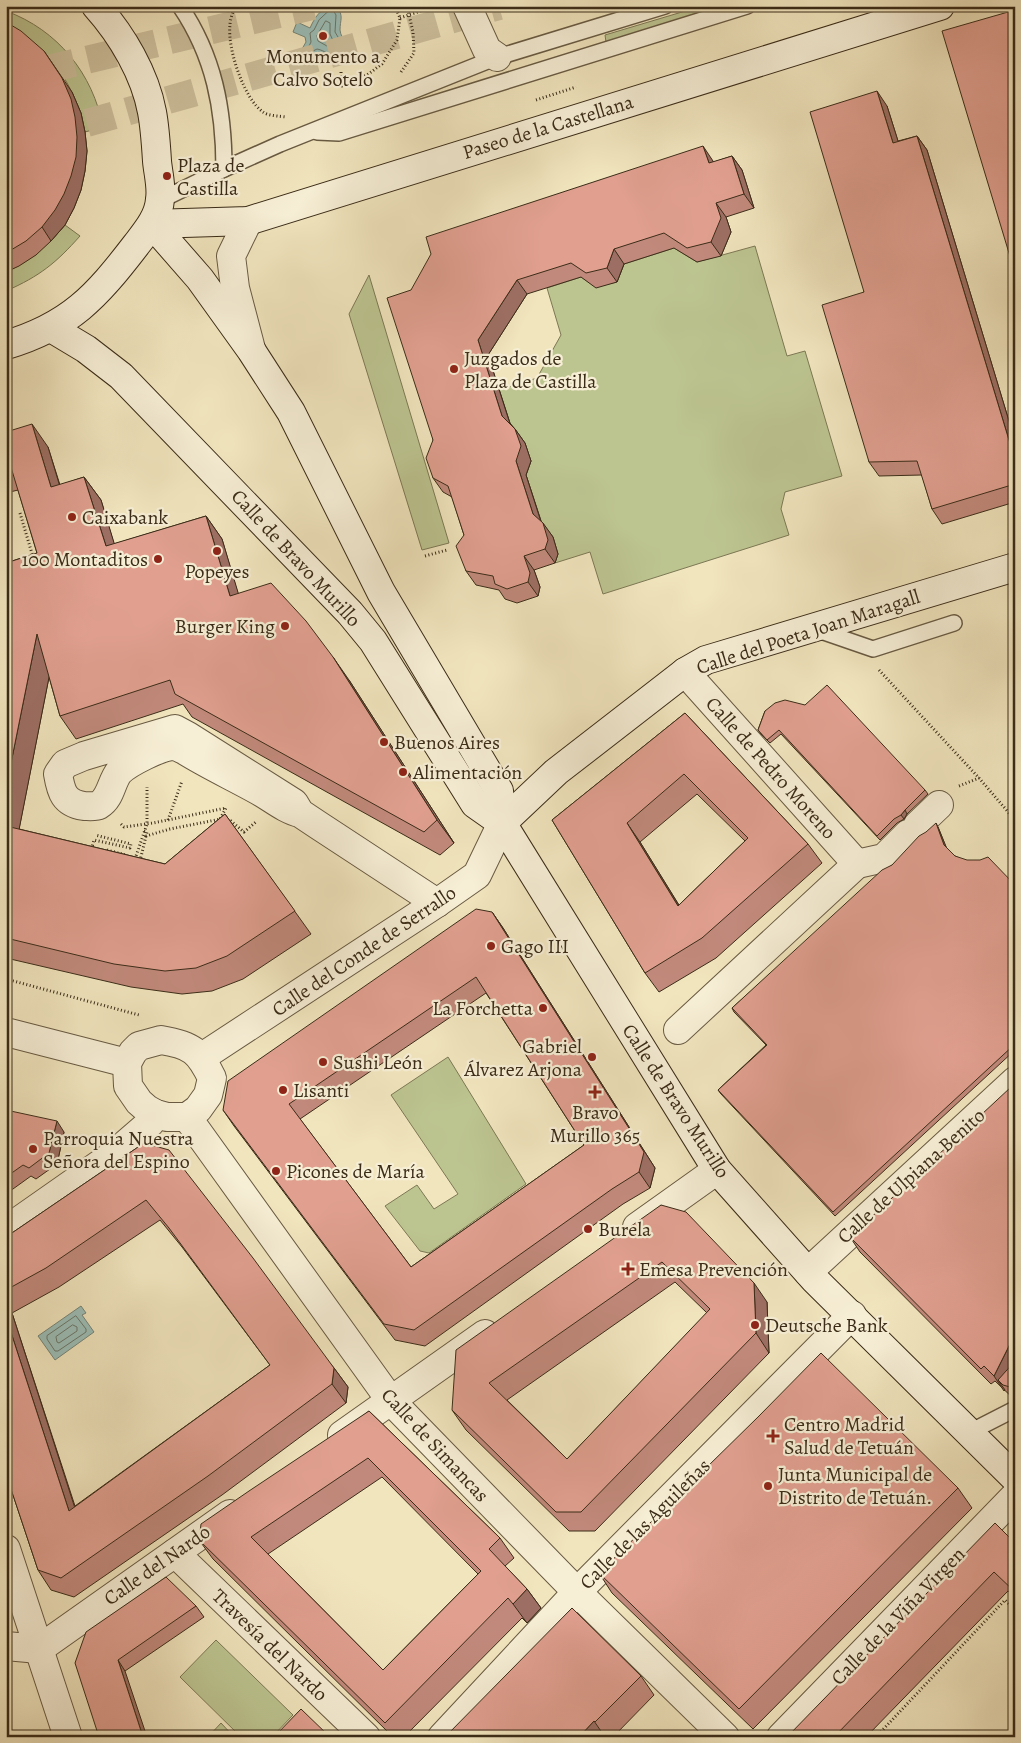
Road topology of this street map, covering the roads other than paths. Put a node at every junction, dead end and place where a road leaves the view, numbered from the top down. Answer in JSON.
{"nodes":[{"id":1,"x":180,"y":6,"type":"edge"},
{"id":2,"x":467,"y":6,"type":"edge"},
{"id":3,"x":665,"y":6,"type":"edge"},
{"id":4,"x":747,"y":6,"type":"edge"},
{"id":5,"x":940,"y":6,"type":"edge"},
{"id":6,"x":98,"y":7,"type":"edge"},
{"id":7,"x":497,"y":57,"type":"junction"},
{"id":8,"x":313,"y":132,"type":"junction"},
{"id":9,"x":224,"y":169,"type":"junction"},
{"id":10,"x":156,"y":212,"type":"junction"},
{"id":11,"x":248,"y":221,"type":"junction"},
{"id":12,"x":50,"y":328,"type":"junction"},
{"id":13,"x":6,"y":345,"type":"edge"},
{"id":14,"x":251,"y":350,"type":"junction"},
{"id":15,"x":1015,"y":567,"type":"edge"},
{"id":16,"x":954,"y":623,"type":"dead end"},
{"id":17,"x":812,"y":628,"type":"junction"},
{"id":18,"x":685,"y":672,"type":"junction"},
{"id":19,"x":939,"y":805,"type":"dead end"},
{"id":20,"x":300,"y":813,"type":"junction"},
{"id":21,"x":502,"y":823,"type":"junction"},
{"id":22,"x":857,"y":864,"type":"junction"},
{"id":23,"x":438,"y":903,"type":"junction"},
{"id":24,"x":678,"y":1030,"type":"dead end"},
{"id":25,"x":6,"y":1032,"type":"edge"},
{"id":26,"x":202,"y":1057,"type":"junction"},
{"id":27,"x":127,"y":1063,"type":"junction"},
{"id":28,"x":1015,"y":1081,"type":"edge"},
{"id":29,"x":156,"y":1114,"type":"junction"},
{"id":30,"x":187,"y":1117,"type":"junction"},
{"id":31,"x":717,"y":1170,"type":"junction"},
{"id":32,"x":6,"y":1230,"type":"edge"},
{"id":33,"x":618,"y":1241,"type":"edge"},
{"id":34,"x":808,"y":1272,"type":"junction"},
{"id":35,"x":852,"y":1315,"type":"junction"},
{"id":36,"x":504,"y":1321,"type":"edge"},
{"id":37,"x":391,"y":1401,"type":"junction"},
{"id":38,"x":1015,"y":1409,"type":"edge"},
{"id":39,"x":970,"y":1432,"type":"junction"},
{"id":40,"x":326,"y":1447,"type":"edge"},
{"id":41,"x":1015,"y":1478,"type":"edge"},
{"id":42,"x":1015,"y":1496,"type":"edge"},
{"id":43,"x":246,"y":1502,"type":"edge"},
{"id":44,"x":6,"y":1549,"type":"edge"},
{"id":45,"x":175,"y":1552,"type":"junction"},
{"id":46,"x":577,"y":1592,"type":"junction"},
{"id":47,"x":6,"y":1646,"type":"edge"},
{"id":48,"x":39,"y":1649,"type":"junction"},
{"id":49,"x":68,"y":1737,"type":"edge"},
{"id":50,"x":366,"y":1737,"type":"edge"},
{"id":51,"x":442,"y":1737,"type":"edge"},
{"id":52,"x":725,"y":1737,"type":"edge"},
{"id":53,"x":781,"y":1737,"type":"edge"}],
"edges":[{"from":1,"to":9,"type":"lane"},
{"from":2,"to":7,"type":"street"},
{"from":3,"to":7,"type":"lane"},
{"from":4,"to":8,"type":"lane"},
{"from":5,"to":11,"type":"street","name":"Paseo de la Castellana"},
{"from":6,"to":10,"type":"street"},
{"from":7,"to":8,"type":"lane"},
{"from":8,"to":9,"type":"lane"},
{"from":9,"to":10,"type":"lane"},
{"from":10,"to":11,"type":"street","name":"Paseo de la Castellana"},
{"from":10,"to":12,"type":"street"},
{"from":10,"to":14,"type":"street","name":"Calle de Bravo Murillo"},
{"from":11,"to":14,"type":"street","name":"Calle de Bravo Murillo"},
{"from":12,"to":13,"type":"street"},
{"from":12,"to":21,"type":"street","name":"Calle de Bravo Murillo"},
{"from":14,"to":21,"type":"street","name":"Calle de Bravo Murillo"},
{"from":15,"to":17,"type":"street","name":"Calle del Poeta Joan Maragall"},
{"from":16,"to":17,"type":"lane"},
{"from":17,"to":18,"type":"street","name":"Calle del Poeta Joan Maragall"},
{"from":18,"to":21,"type":"street","name":"Calle del Poeta Joan Maragall"},
{"from":18,"to":22,"type":"street","name":"Calle de Pedro Moreno"},
{"from":19,"to":22,"type":"street"},
{"from":20,"to":20,"type":"street"},
{"from":20,"to":23,"type":"street"},
{"from":21,"to":23,"type":"street","name":"Calle del Conde de Serrallo"},
{"from":21,"to":31,"type":"street","name":"Calle de Bravo Murillo"},
{"from":22,"to":24,"type":"street"},
{"from":23,"to":26,"type":"street","name":"Calle del Conde de Serrallo"},
{"from":25,"to":27,"type":"street"},
{"from":26,"to":27,"type":"street"},
{"from":26,"to":30,"type":"street"},
{"from":27,"to":29,"type":"street"},
{"from":28,"to":34,"type":"street","name":"Calle de Ulpiana Benito"},
{"from":29,"to":30,"type":"street"},
{"from":29,"to":32,"type":"street"},
{"from":30,"to":37,"type":"street","name":"Calle de Simancas"},
{"from":31,"to":33,"type":"street"},
{"from":31,"to":34,"type":"street","name":"Calle de Bravo Murillo"},
{"from":34,"to":35,"type":"street","name":"Calle de Bravo Murillo"},
{"from":35,"to":39,"type":"street","name":"Calle de Bravo Murillo"},
{"from":35,"to":46,"type":"street","name":"Calle de las Aguileñas"},
{"from":36,"to":37,"type":"street"},
{"from":37,"to":40,"type":"street"},
{"from":37,"to":46,"type":"street","name":"Calle de Simancas"},
{"from":38,"to":39,"type":"lane"},
{"from":39,"to":41,"type":"street","name":"Calle de Bravo Murillo"},
{"from":42,"to":53,"type":"street","name":"Calle de la Viña Virgen"},
{"from":43,"to":45,"type":"street","name":"Calle del Nardo"},
{"from":44,"to":48,"type":"street"},
{"from":45,"to":48,"type":"street","name":"Calle del Nardo"},
{"from":45,"to":50,"type":"street","name":"Travesía del Nardo"},
{"from":46,"to":51,"type":"street","name":"Calle de las Aguileñas"},
{"from":46,"to":52,"type":"street","name":"Calle de Simancas"},
{"from":47,"to":48,"type":"street"},
{"from":48,"to":49,"type":"street"}]}
